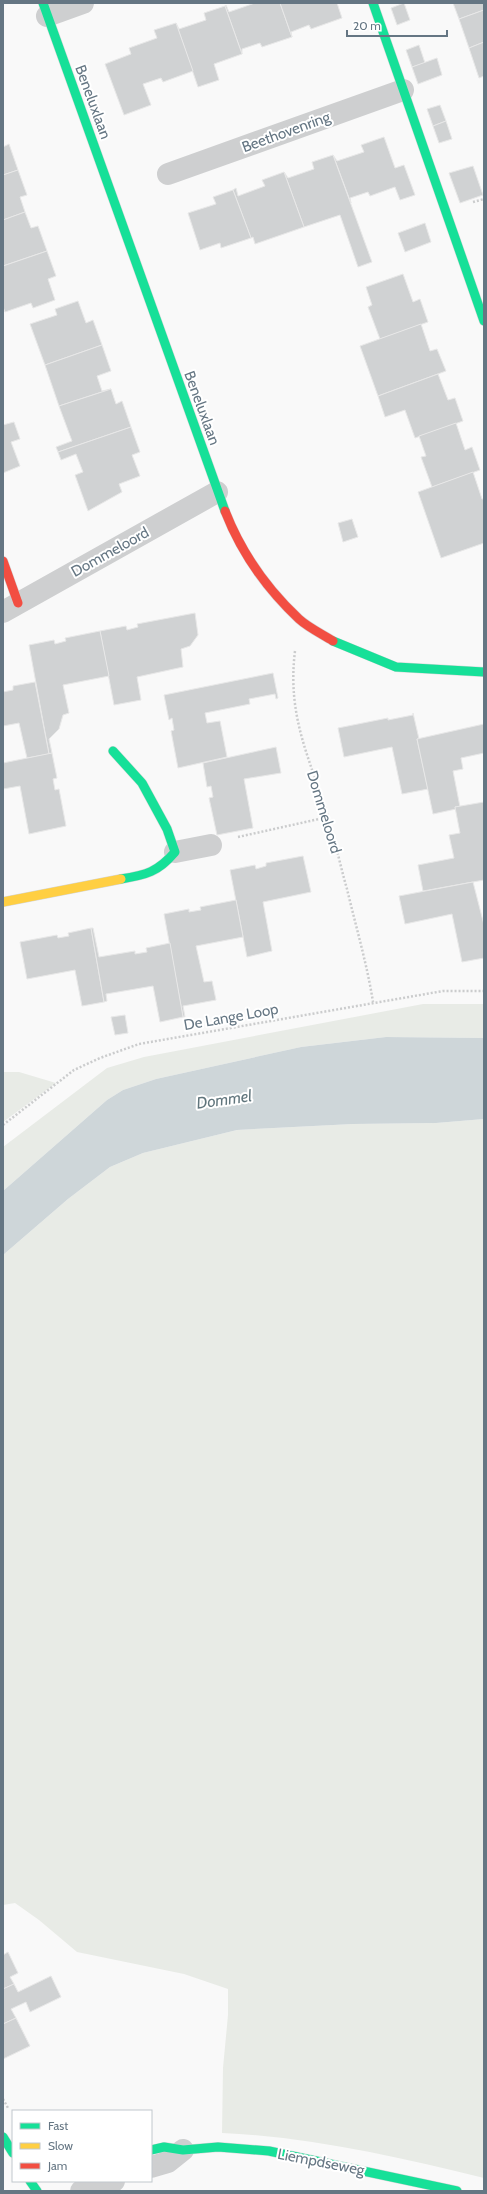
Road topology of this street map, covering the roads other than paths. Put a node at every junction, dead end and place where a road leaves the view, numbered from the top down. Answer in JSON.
{"nodes":[{"id":1,"x":84,"y":3,"type":"edge"},
{"id":2,"x":373,"y":3,"type":"edge"},
{"id":3,"x":45,"y":10,"type":"edge"},
{"id":4,"x":404,"y":90,"type":"junction"},
{"id":5,"x":168,"y":174,"type":"dead end"},
{"id":6,"x":484,"y":321,"type":"edge"},
{"id":7,"x":217,"y":492,"type":"junction"},
{"id":8,"x":3,"y":561,"type":"edge"},
{"id":9,"x":11,"y":607,"type":"edge"},
{"id":10,"x":484,"y":672,"type":"edge"},
{"id":11,"x":113,"y":750,"type":"dead end"},
{"id":12,"x":211,"y":845,"type":"road end"},
{"id":13,"x":175,"y":852,"type":"junction"},
{"id":14,"x":3,"y":902,"type":"edge"},
{"id":15,"x":3,"y":2137,"type":"edge"},
{"id":16,"x":152,"y":2150,"type":"edge"},
{"id":17,"x":184,"y":2150,"type":"junction"},
{"id":18,"x":12,"y":2151,"type":"edge"},
{"id":19,"x":152,"y":2167,"type":"edge"},
{"id":20,"x":31,"y":2182,"type":"edge"},
{"id":21,"x":87,"y":2182,"type":"edge"},
{"id":22,"x":112,"y":2182,"type":"edge"},
{"id":23,"x":36,"y":2191,"type":"edge"},
{"id":24,"x":81,"y":2191,"type":"edge"},
{"id":25,"x":457,"y":2191,"type":"edge"}],
"edges":[{"from":1,"to":3,"type":"street"},
{"from":2,"to":4,"type":"street"},
{"from":3,"to":7,"type":"street","name":"Beneluxlaan"},
{"from":4,"to":5,"type":"street","name":"Beethovenring"},
{"from":4,"to":6,"type":"street"},
{"from":7,"to":9,"type":"street","name":"Dommeloord"},
{"from":7,"to":10,"type":"street","name":"Beneluxlaan"},
{"from":8,"to":9,"type":"street"},
{"from":11,"to":13,"type":"street"},
{"from":12,"to":13,"type":"street"},
{"from":13,"to":14,"type":"street"},
{"from":15,"to":18,"type":"street"},
{"from":16,"to":17,"type":"street","name":"Liempdseweg"},
{"from":17,"to":19,"type":"street"},
{"from":17,"to":25,"type":"street","name":"Liempdseweg"},
{"from":20,"to":23,"type":"street"},
{"from":21,"to":24,"type":"street"},
{"from":22,"to":24,"type":"street"}]}
